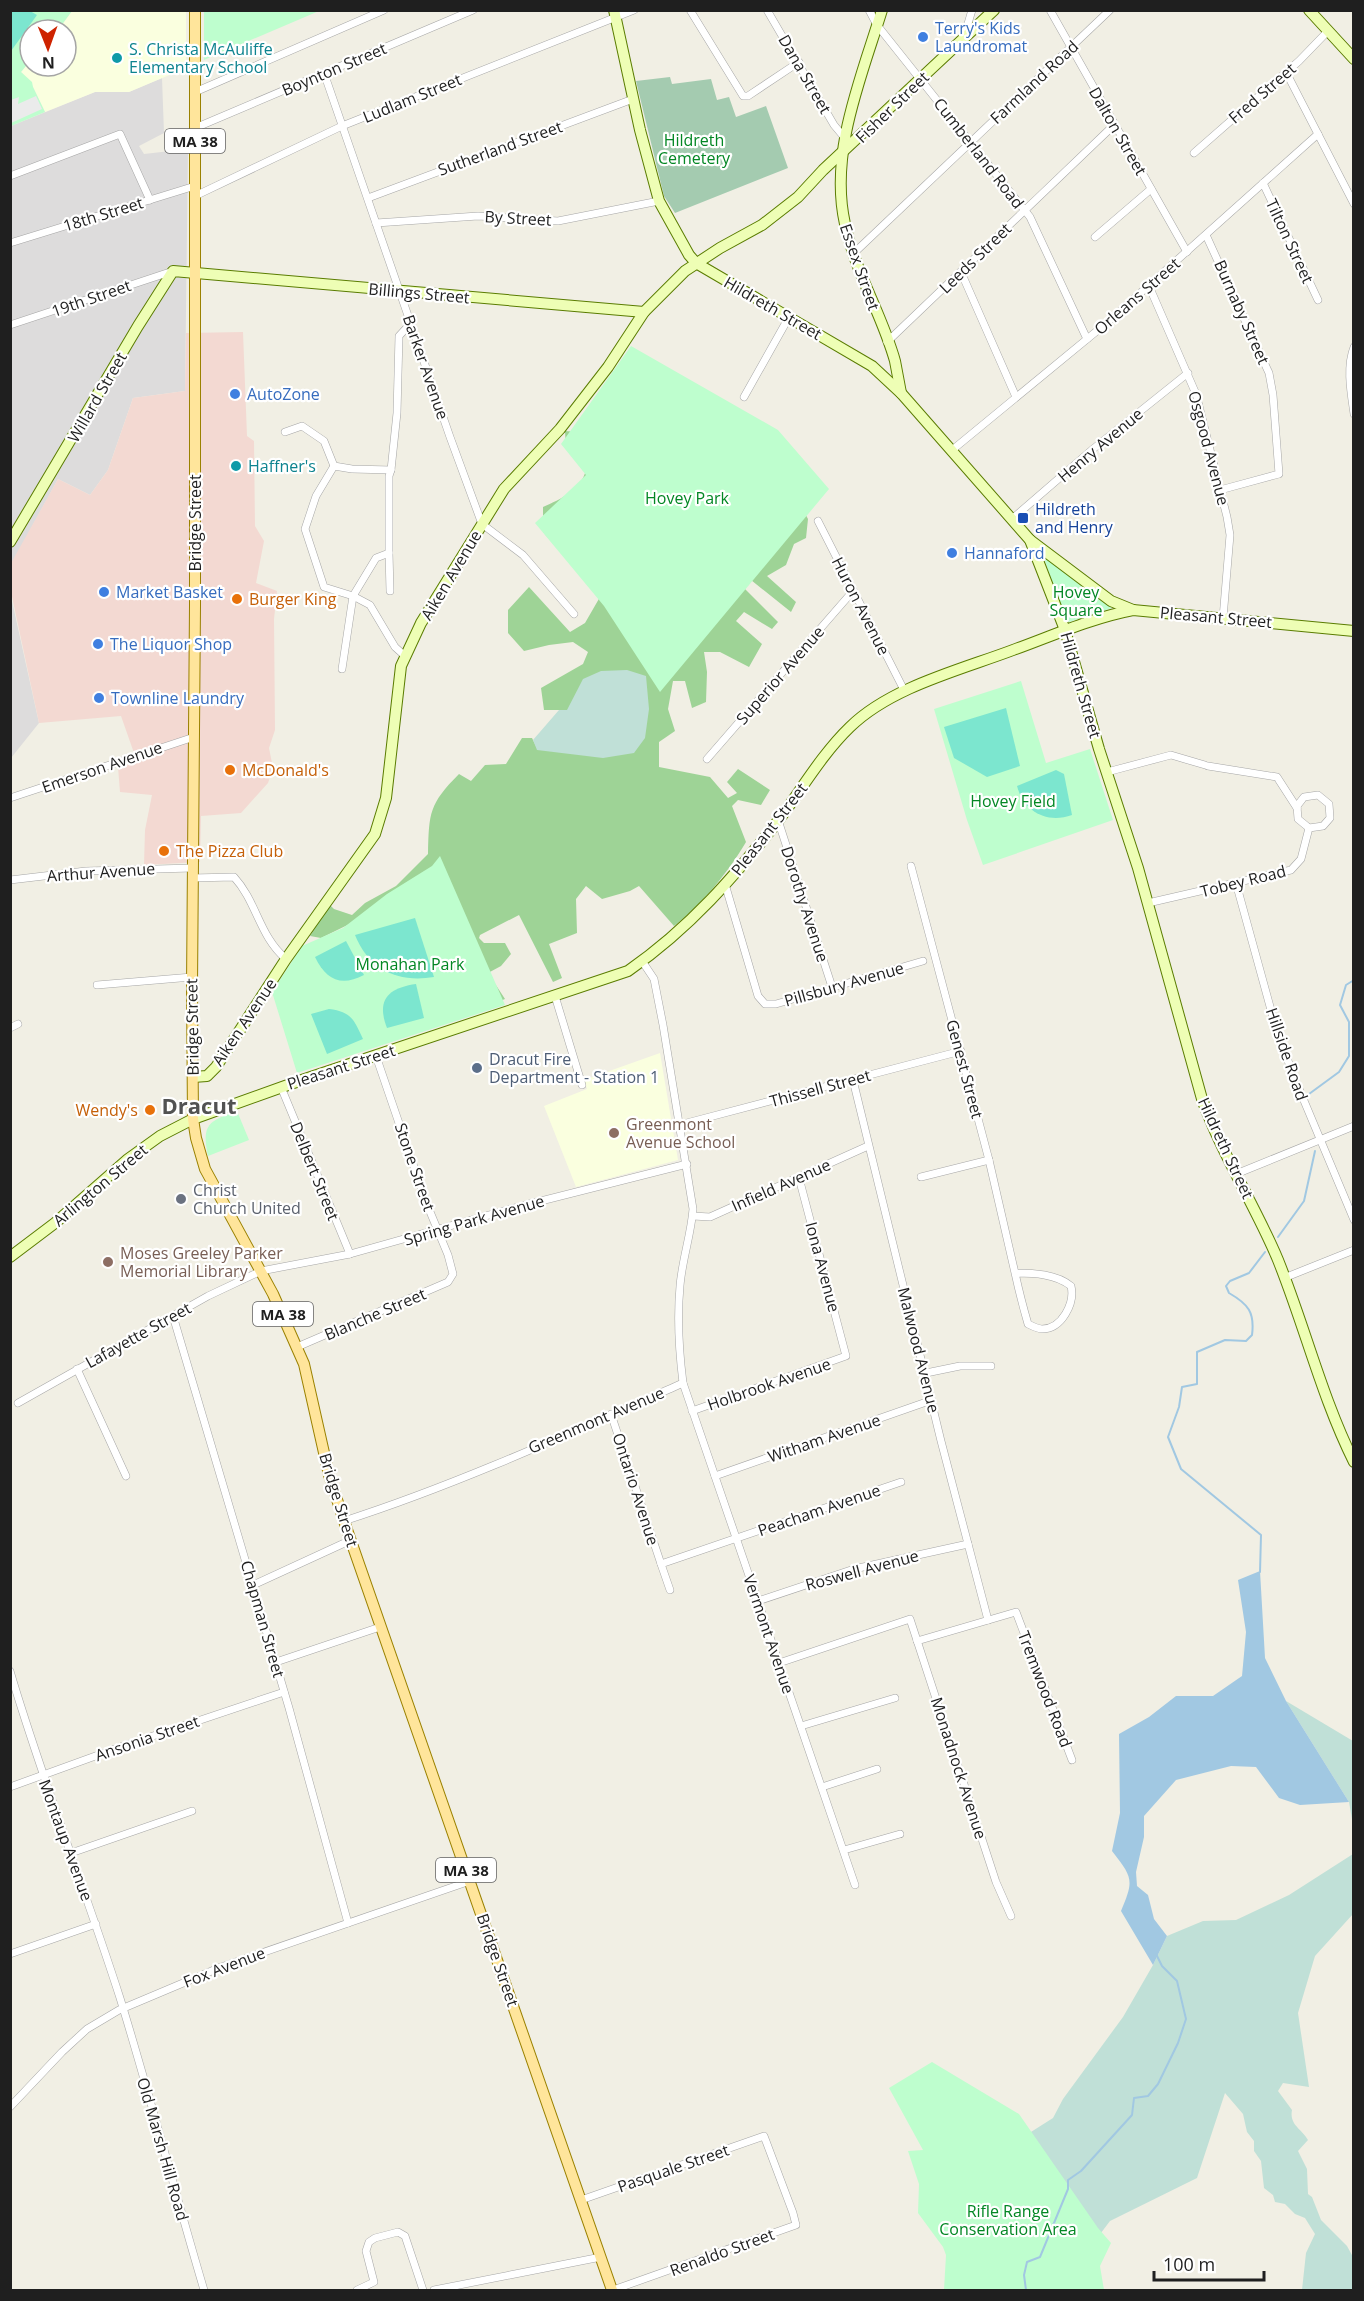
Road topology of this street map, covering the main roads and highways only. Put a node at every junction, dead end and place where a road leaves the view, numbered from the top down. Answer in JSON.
{"nodes":[{"id":1,"x":195,"y":10,"type":"edge"},
{"id":2,"x":613,"y":2290,"type":"edge"}],
"edges":[{"from":1,"to":2,"type":"main road","name":"Bridge Street","number":"MA 38"}]}
